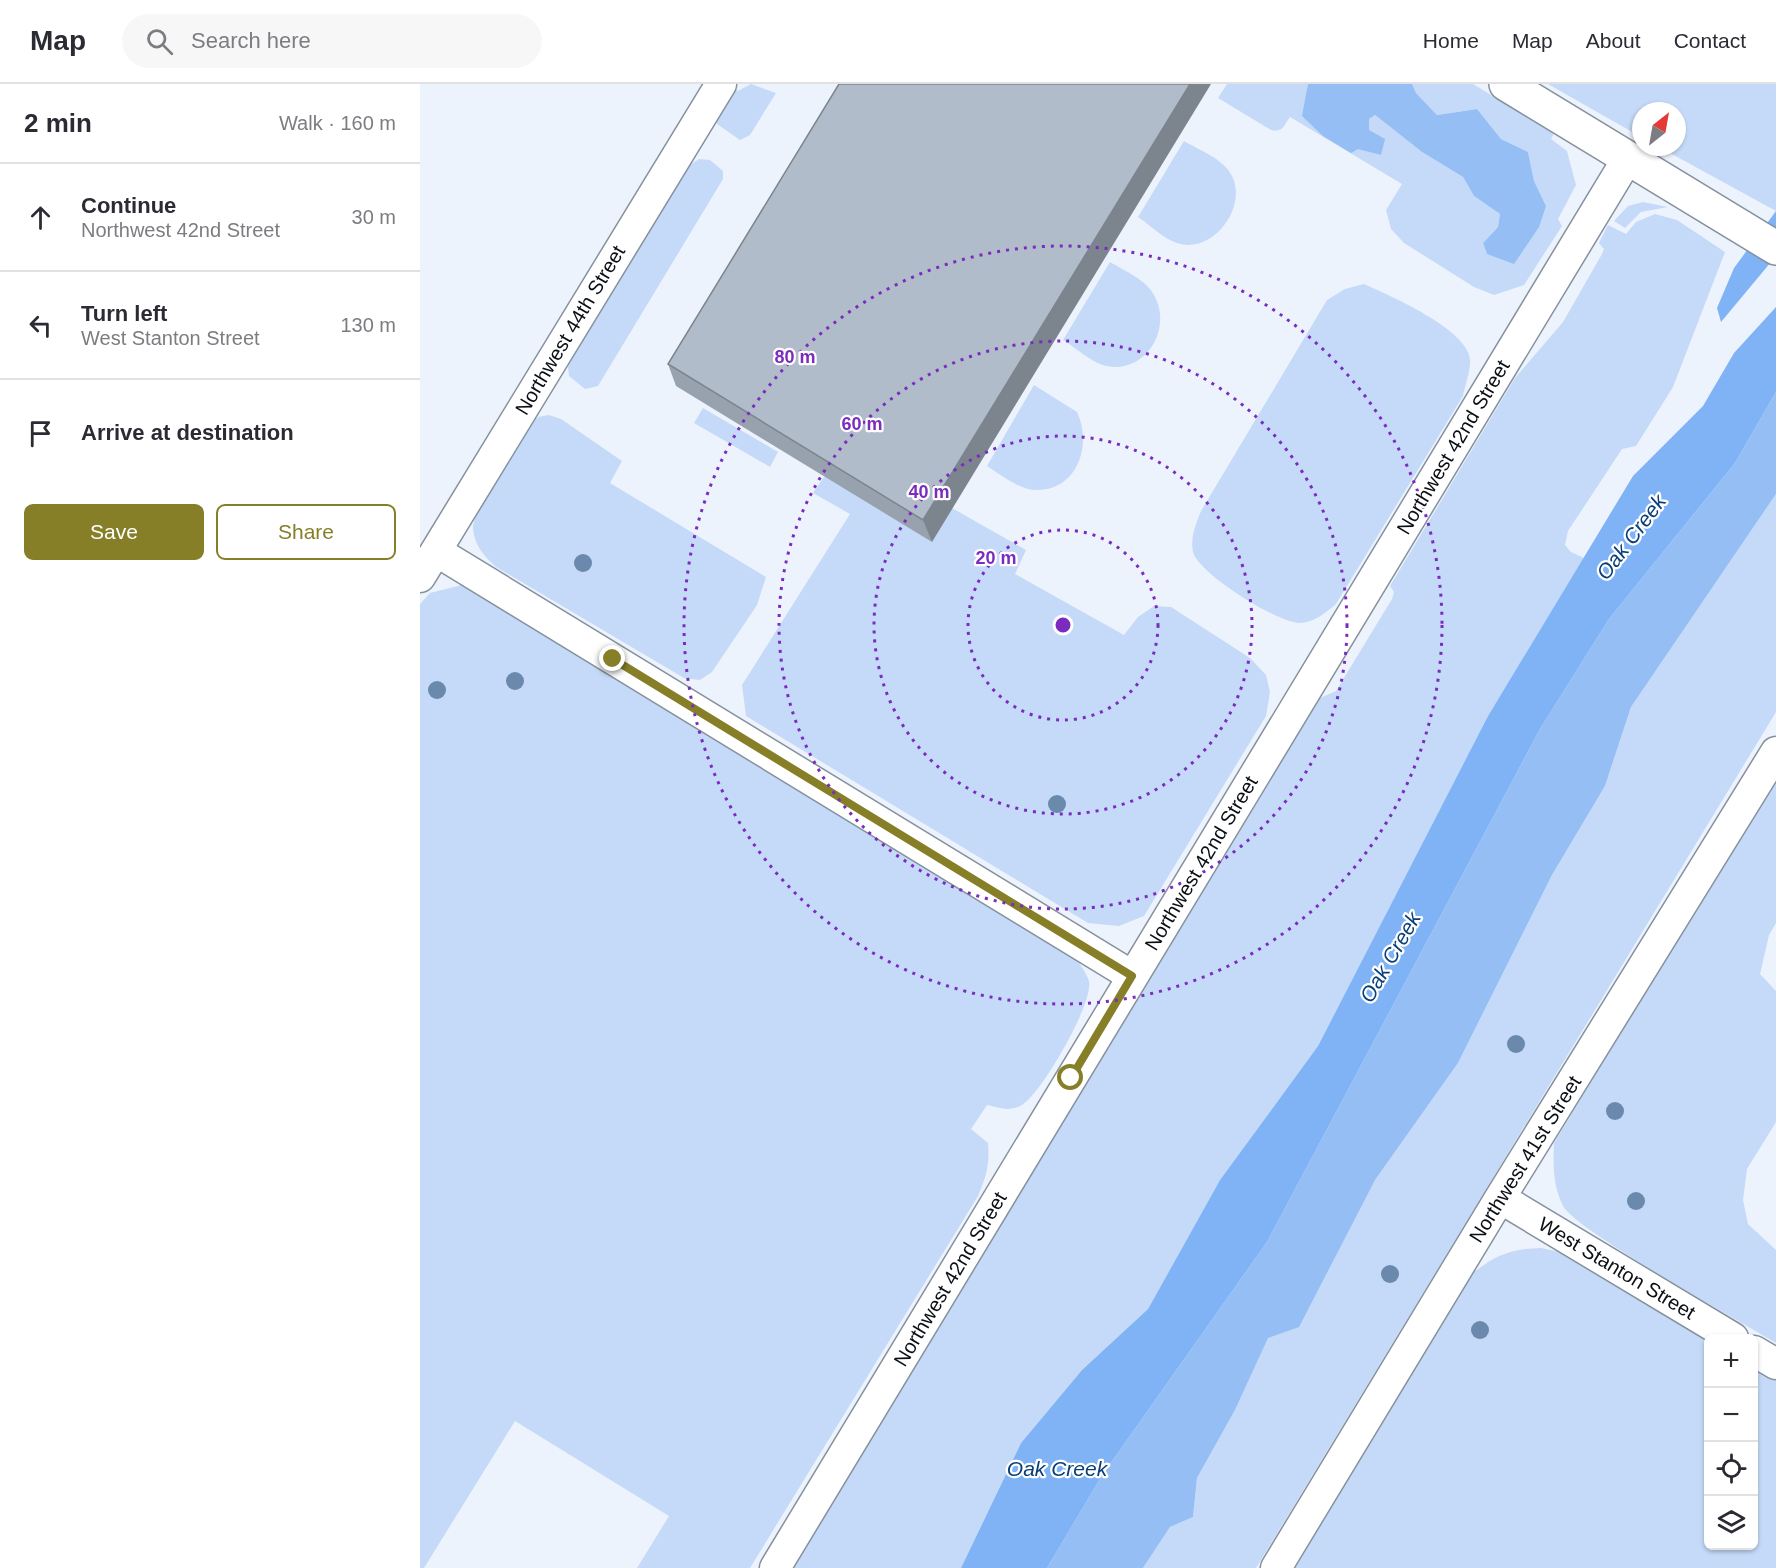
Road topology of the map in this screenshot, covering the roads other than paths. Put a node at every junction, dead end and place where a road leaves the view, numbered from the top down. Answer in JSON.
{"nodes":[{"id":1,"x":721,"y":84,"type":"edge"},
{"id":2,"x":1506,"y":84,"type":"edge"},
{"id":3,"x":1628,"y":158,"type":"junction"},
{"id":4,"x":1776,"y":248,"type":"edge"},
{"id":5,"x":436,"y":551,"type":"junction"},
{"id":6,"x":420,"y":577,"type":"edge"},
{"id":7,"x":1776,"y":752,"type":"edge"},
{"id":8,"x":1132,"y":976,"type":"junction"},
{"id":9,"x":1500,"y":1198,"type":"junction"},
{"id":10,"x":1726,"y":1334,"type":"edge"},
{"id":11,"x":1758,"y":1353,"type":"edge"},
{"id":12,"x":1776,"y":1364,"type":"edge"},
{"id":13,"x":775,"y":1568,"type":"edge"},
{"id":14,"x":1276,"y":1568,"type":"edge"}],
"edges":[{"from":1,"to":5,"type":"street","name":"Northwest 44th Street"},
{"from":2,"to":3,"type":"street"},
{"from":3,"to":4,"type":"street"},
{"from":3,"to":8,"type":"street","name":"Northwest 42nd Street"},
{"from":5,"to":6,"type":"street","name":"Northwest 44th Street"},
{"from":5,"to":8,"type":"street"},
{"from":7,"to":9,"type":"street","name":"Northwest 41st Street"},
{"from":8,"to":13,"type":"street","name":"Northwest 42nd Street"},
{"from":9,"to":10,"type":"street","name":"West Stanton Street"},
{"from":9,"to":14,"type":"street","name":"Northwest 41st Street"},
{"from":11,"to":12,"type":"street"}]}
